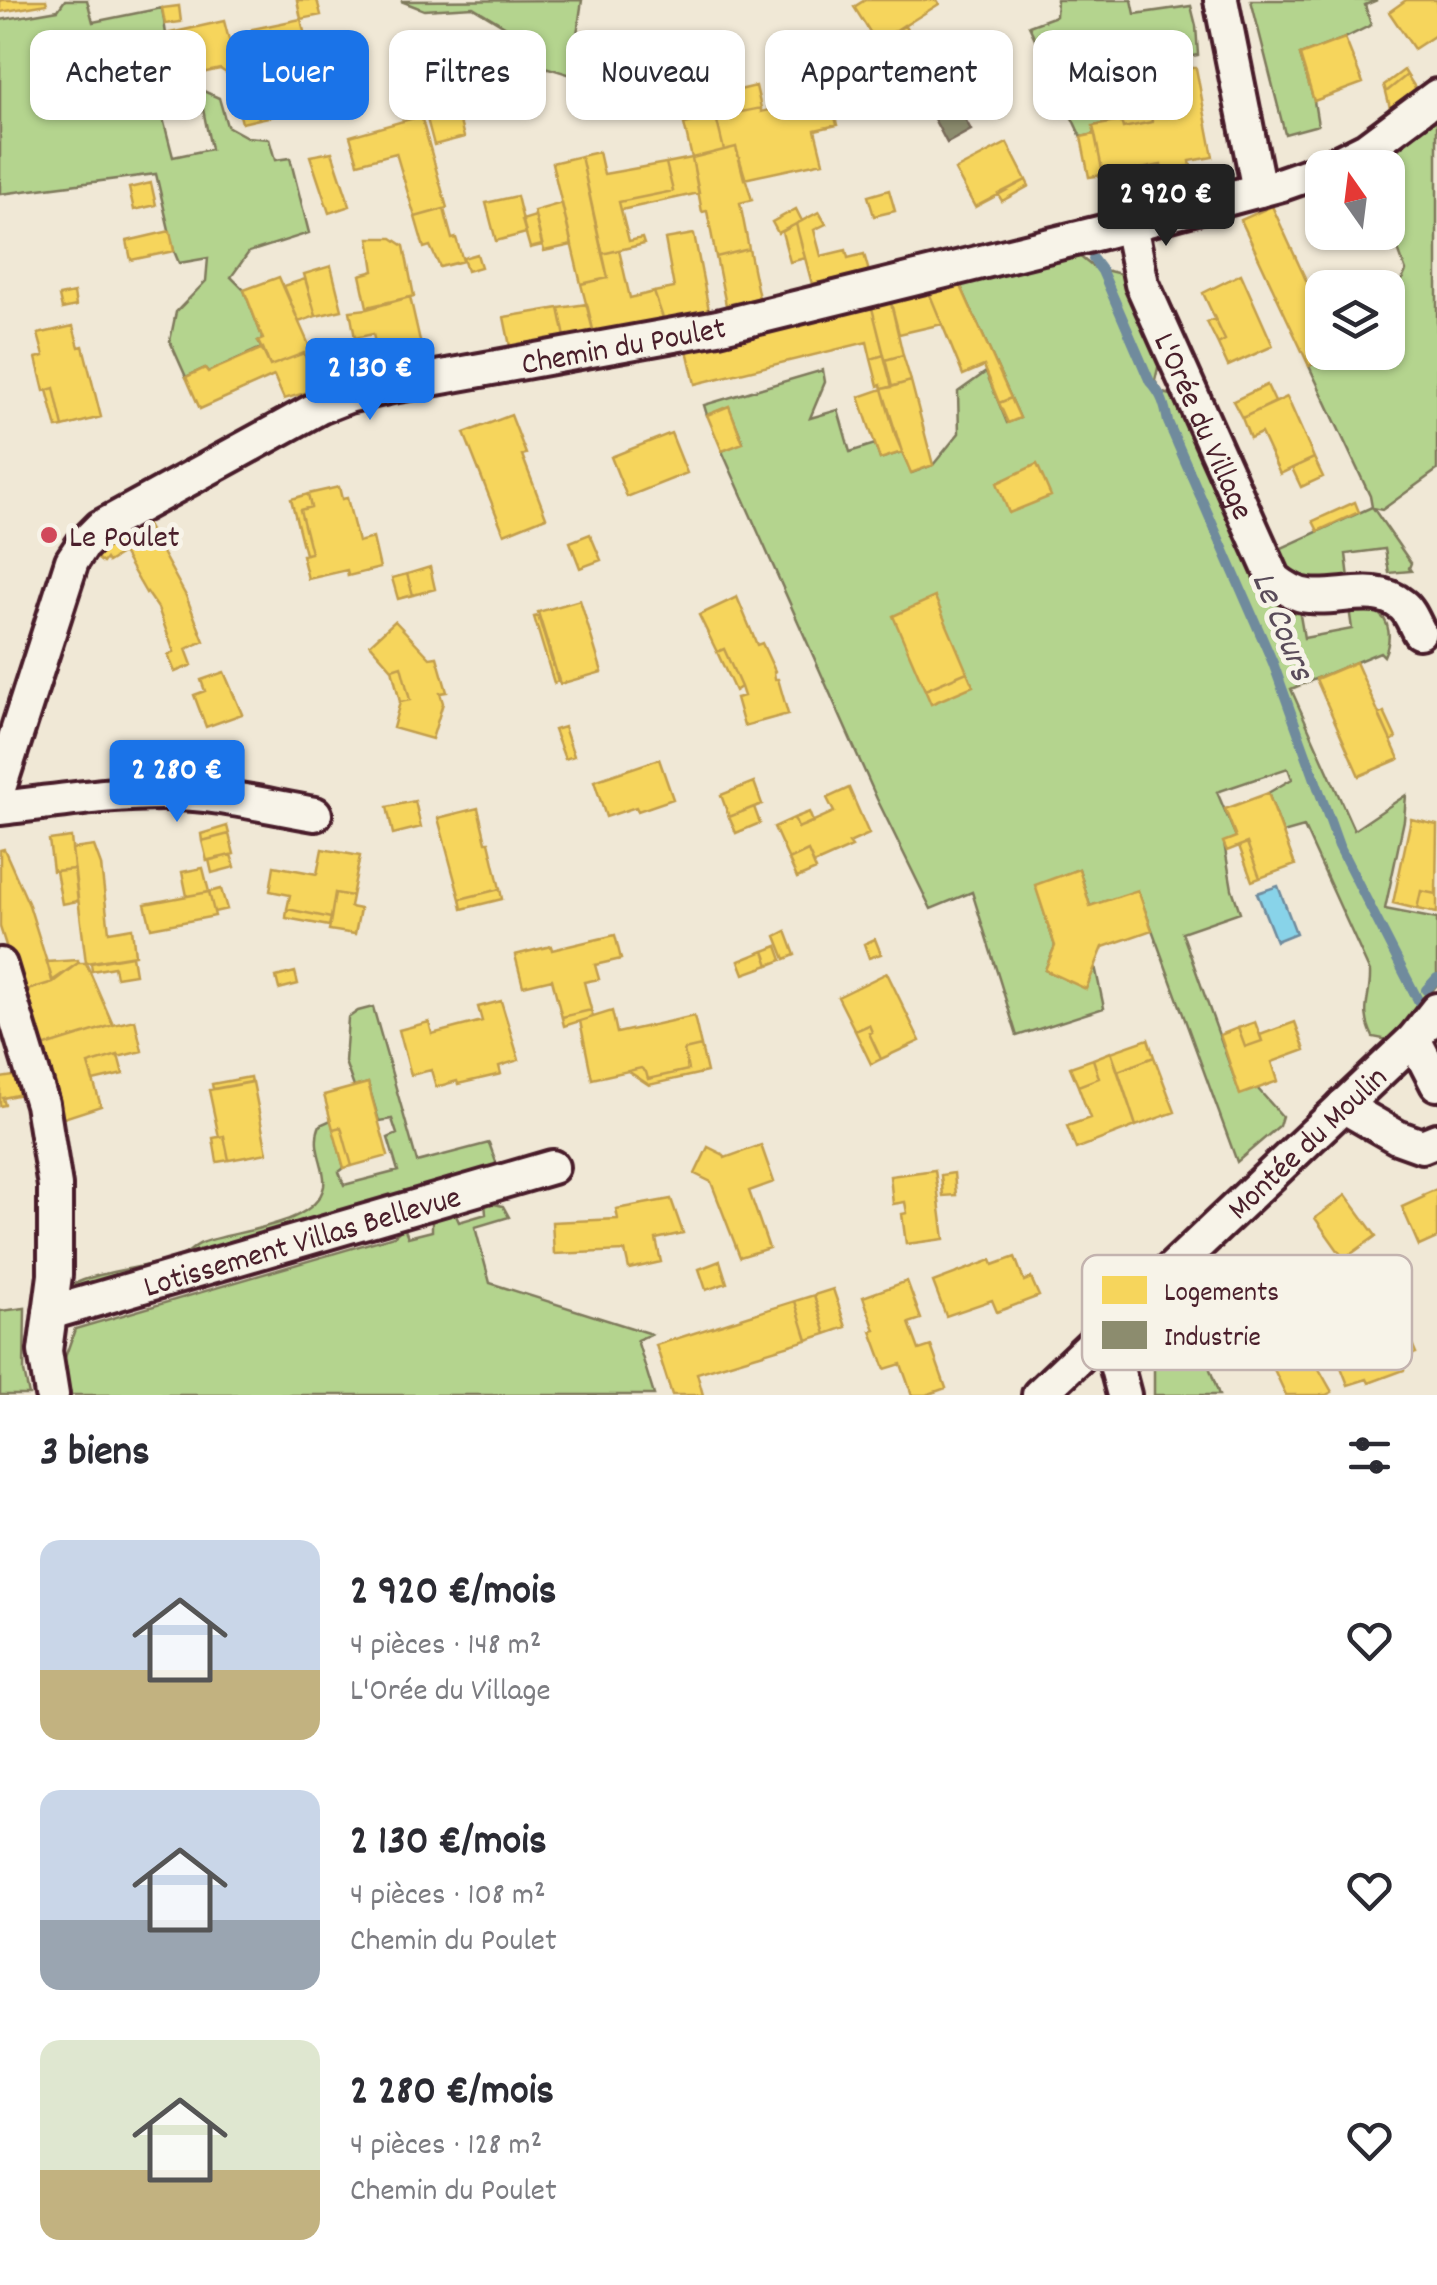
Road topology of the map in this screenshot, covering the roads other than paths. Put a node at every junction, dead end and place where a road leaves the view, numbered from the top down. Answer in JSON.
{"nodes":[{"id":1,"x":1221,"y":0,"type":"edge"},
{"id":2,"x":1437,"y":96,"type":"edge"},
{"id":3,"x":1364,"y":150,"type":"edge"},
{"id":4,"x":1305,"y":175,"type":"edge"},
{"id":5,"x":1259,"y":190,"type":"junction"},
{"id":6,"x":1130,"y":224,"type":"junction"},
{"id":7,"x":1419,"y":632,"type":"dead end"},
{"id":8,"x":0,"y":784,"type":"edge"},
{"id":9,"x":0,"y":808,"type":"edge"},
{"id":10,"x":314,"y":814,"type":"dead end"},
{"id":11,"x":0,"y":965,"type":"edge"},
{"id":12,"x":1437,"y":1010,"type":"edge"},
{"id":13,"x":1414,"y":1039,"type":"junction"},
{"id":14,"x":1437,"y":1084,"type":"edge"},
{"id":15,"x":1343,"y":1106,"type":"junction"},
{"id":16,"x":1437,"y":1140,"type":"edge"},
{"id":17,"x":552,"y":1167,"type":"dead end"},
{"id":18,"x":1187,"y":1255,"type":"edge"},
{"id":19,"x":50,"y":1314,"type":"junction"},
{"id":20,"x":1082,"y":1354,"type":"edge"},
{"id":21,"x":1118,"y":1370,"type":"edge"},
{"id":22,"x":52,"y":1395,"type":"edge"},
{"id":23,"x":1039,"y":1395,"type":"edge"},
{"id":24,"x":1124,"y":1395,"type":"edge"}],
"edges":[{"from":1,"to":5,"type":"street"},
{"from":2,"to":3,"type":"street","name":"Chemin du Poulet"},
{"from":4,"to":5,"type":"street","name":"Chemin du Poulet"},
{"from":5,"to":6,"type":"street","name":"Chemin du Poulet"},
{"from":6,"to":7,"type":"street","name":"L'Orée du Village"},
{"from":6,"to":8,"type":"street","name":"Chemin du Poulet"},
{"from":9,"to":10,"type":"street"},
{"from":11,"to":19,"type":"street"},
{"from":12,"to":13,"type":"street","name":"Montée du Moulin"},
{"from":13,"to":14,"type":"street"},
{"from":13,"to":15,"type":"street","name":"Montée du Moulin"},
{"from":15,"to":16,"type":"street"},
{"from":15,"to":18,"type":"street","name":"Montée du Moulin"},
{"from":17,"to":19,"type":"street","name":"Lotissement Villas Bellevue"},
{"from":19,"to":22,"type":"street"},
{"from":20,"to":23,"type":"street","name":"Montée du Moulin"},
{"from":21,"to":24,"type":"street"}]}
